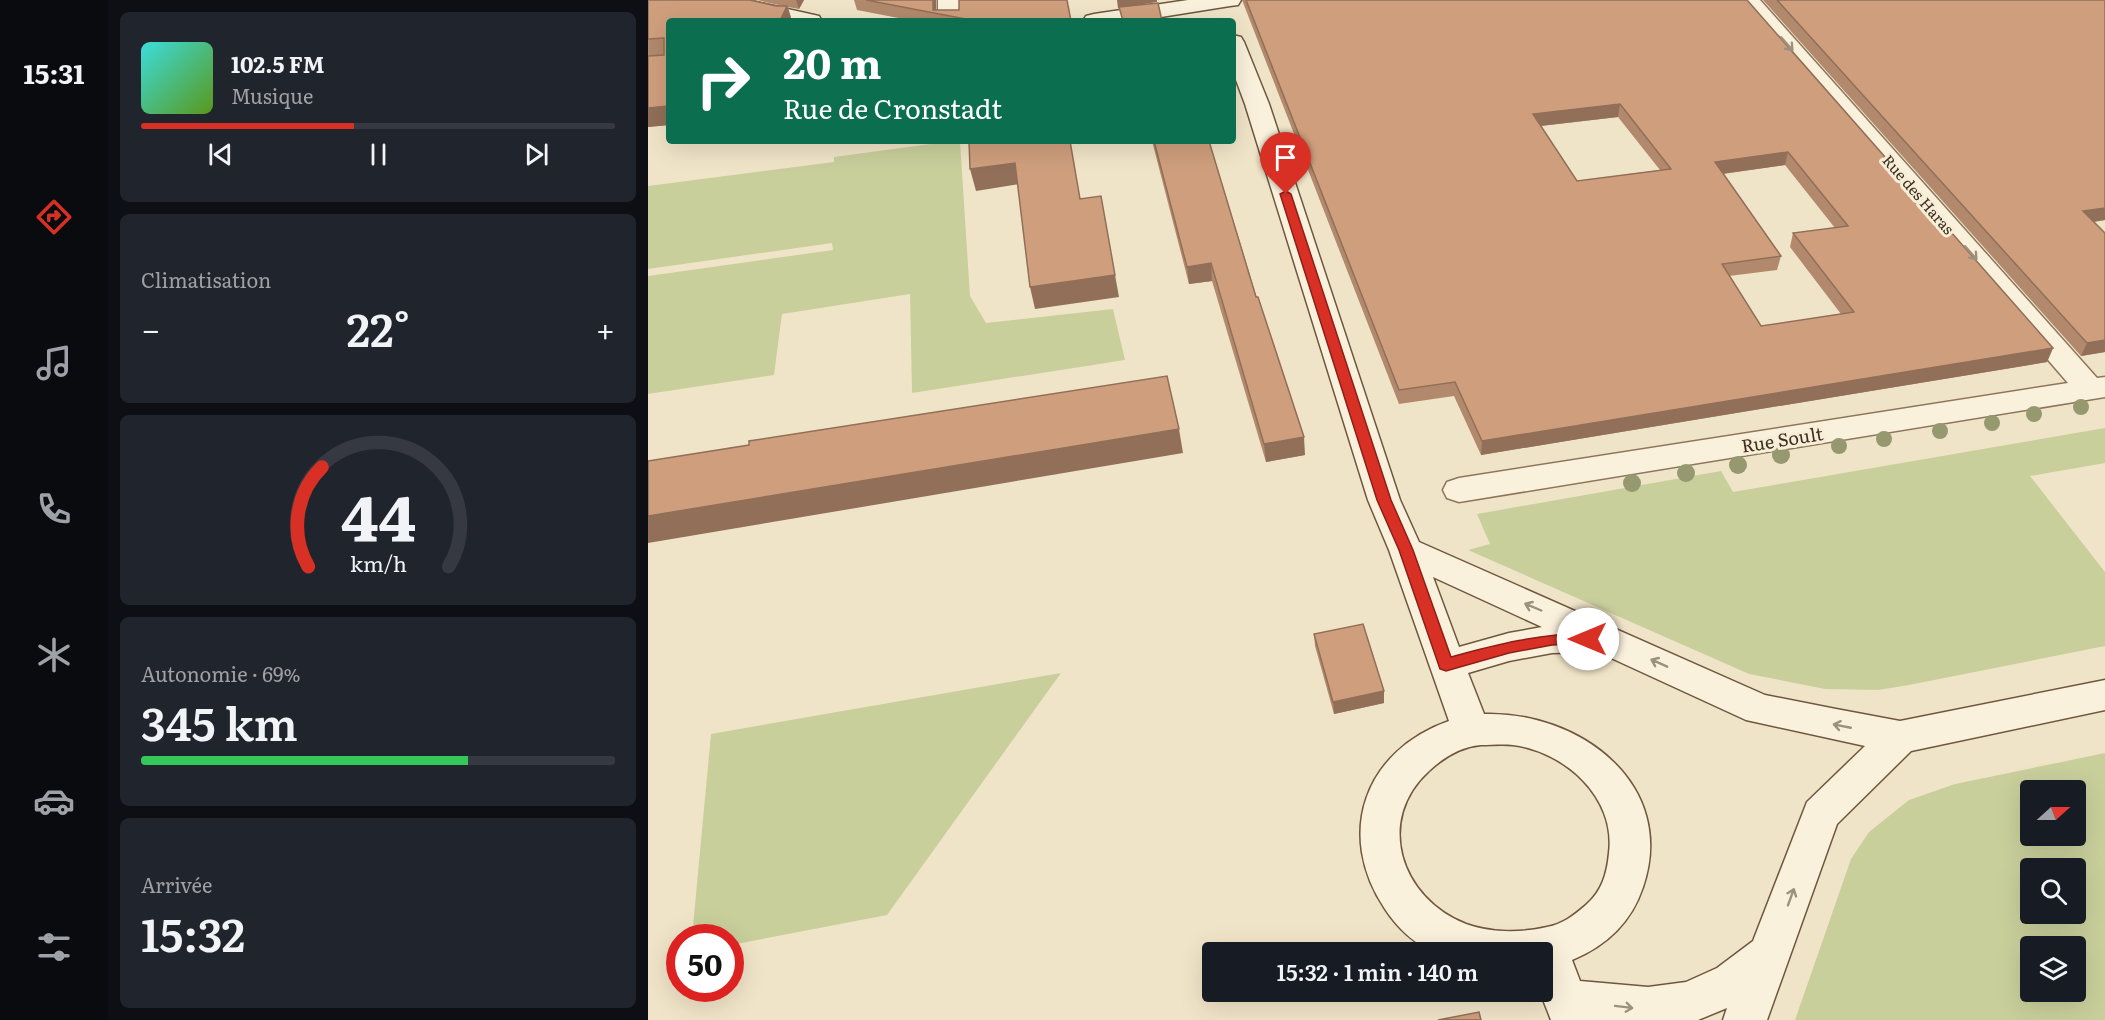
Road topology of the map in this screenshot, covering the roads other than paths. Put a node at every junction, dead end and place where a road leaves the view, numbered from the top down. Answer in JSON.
{"nodes":[{"id":1,"x":719,"y":0,"type":"edge"},
{"id":2,"x":949,"y":0,"type":"edge"},
{"id":3,"x":1748,"y":0,"type":"edge"},
{"id":4,"x":1224,"y":8,"type":"edge"},
{"id":5,"x":799,"y":18,"type":"edge"},
{"id":6,"x":949,"y":18,"type":"edge"},
{"id":7,"x":1124,"y":18,"type":"edge"},
{"id":8,"x":1236,"y":56,"type":"edge"},
{"id":9,"x":1245,"y":96,"type":"edge"},
{"id":10,"x":2098,"y":388,"type":"edge"},
{"id":11,"x":1459,"y":490,"type":"dead end"},
{"id":12,"x":1406,"y":550,"type":"junction"},
{"id":13,"x":1606,"y":639,"type":"junction"},
{"id":14,"x":1446,"y":665,"type":"junction"},
{"id":15,"x":2105,"y":695,"type":"edge"},
{"id":16,"x":1471,"y":731,"type":"junction"},
{"id":17,"x":1900,"y":737,"type":"junction"},
{"id":18,"x":1459,"y":942,"type":"edge"},
{"id":19,"x":1553,"y":946,"type":"edge"},
{"id":20,"x":1771,"y":952,"type":"junction"},
{"id":21,"x":1553,"y":967,"type":"edge"},
{"id":22,"x":1570,"y":1010,"type":"edge"},
{"id":23,"x":1745,"y":1020,"type":"edge"}],
"edges":[{"from":1,"to":5,"type":"main road"},
{"from":2,"to":6,"type":"main road"},
{"from":3,"to":10,"type":"main road","name":"Rue des Haras","one_way":true},
{"from":4,"to":7,"type":"main road"},
{"from":8,"to":9,"type":"main road"},
{"from":9,"to":12,"type":"main road"},
{"from":10,"to":11,"type":"main road","name":"Rue Soult"},
{"from":13,"to":12,"type":"main road","one_way":true},
{"from":12,"to":14,"type":"main road"},
{"from":13,"to":14,"type":"main road"},
{"from":17,"to":13,"type":"main road","one_way":true},
{"from":14,"to":16,"type":"main road"},
{"from":15,"to":17,"type":"main road"},
{"from":16,"to":18,"type":"main road"},
{"from":16,"to":19,"type":"main road"},
{"from":20,"to":17,"type":"main road","one_way":true},
{"from":22,"to":20,"type":"main road","one_way":true},
{"from":20,"to":23,"type":"main road"},
{"from":21,"to":22,"type":"main road"}]}
